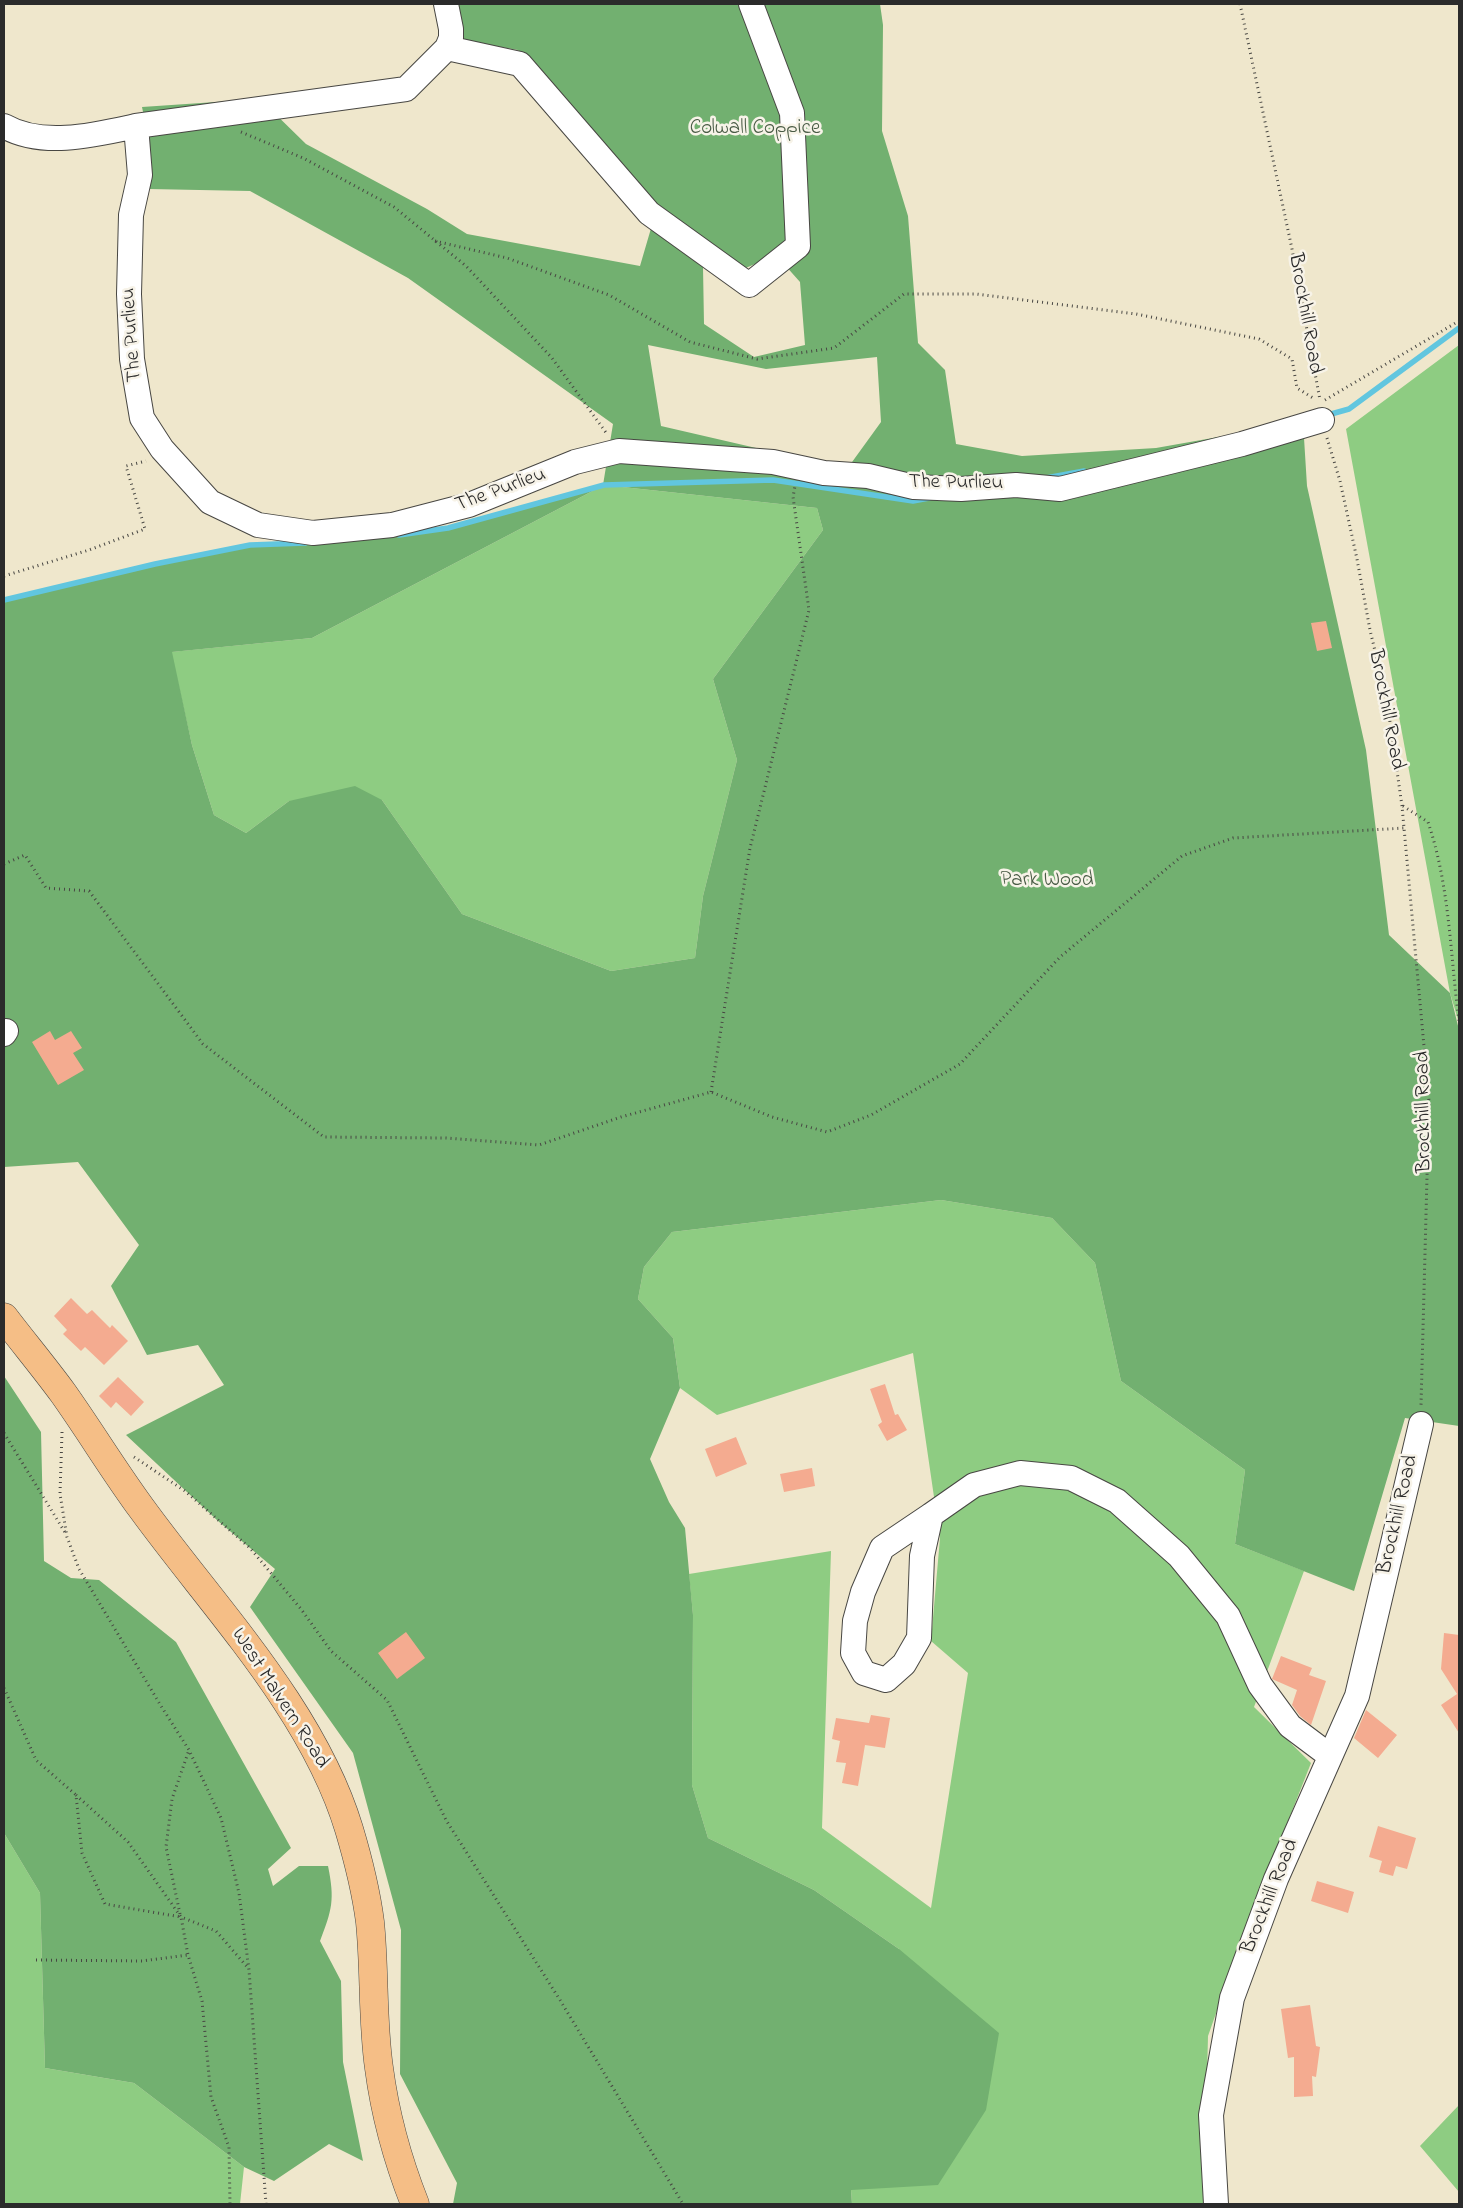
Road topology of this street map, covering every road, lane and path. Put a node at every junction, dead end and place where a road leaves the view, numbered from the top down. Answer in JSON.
{"nodes":[{"id":1,"x":446,"y":4,"type":"edge"},
{"id":2,"x":751,"y":4,"type":"edge"},
{"id":3,"x":1240,"y":4,"type":"edge"},
{"id":4,"x":447,"y":48,"type":"junction"},
{"id":5,"x":4,"y":126,"type":"edge"},
{"id":6,"x":136,"y":126,"type":"junction"},
{"id":7,"x":237,"y":131,"type":"dead end"},
{"id":8,"x":435,"y":241,"type":"junction"},
{"id":9,"x":1459,"y":321,"type":"edge"},
{"id":10,"x":1313,"y":398,"type":"dead end"},
{"id":11,"x":1321,"y":412,"type":"junction"},
{"id":12,"x":619,"y":450,"type":"junction"},
{"id":13,"x":169,"y":457,"type":"junction"},
{"id":14,"x":797,"y":468,"type":"junction"},
{"id":15,"x":4,"y":576,"type":"edge"},
{"id":16,"x":1402,"y":806,"type":"junction"},
{"id":17,"x":1404,"y":828,"type":"junction"},
{"id":18,"x":4,"y":864,"type":"edge"},
{"id":19,"x":1459,"y":1021,"type":"edge"},
{"id":20,"x":711,"y":1092,"type":"junction"},
{"id":21,"x":4,"y":1317,"type":"edge"},
{"id":22,"x":1421,"y":1424,"type":"joint"},
{"id":23,"x":62,"y":1430,"type":"dead end"},
{"id":24,"x":4,"y":1433,"type":"edge"},
{"id":25,"x":133,"y":1457,"type":"dead end"},
{"id":26,"x":931,"y":1515,"type":"junction"},
{"id":27,"x":67,"y":1537,"type":"junction"},
{"id":28,"x":4,"y":1688,"type":"edge"},
{"id":29,"x":189,"y":1750,"type":"junction"},
{"id":30,"x":1330,"y":1756,"type":"junction"},
{"id":31,"x":76,"y":1795,"type":"junction"},
{"id":32,"x":181,"y":1917,"type":"junction"},
{"id":33,"x":188,"y":1955,"type":"junction"},
{"id":34,"x":36,"y":1960,"type":"dead end"},
{"id":35,"x":249,"y":1970,"type":"junction"},
{"id":36,"x":230,"y":2204,"type":"edge"},
{"id":37,"x":266,"y":2204,"type":"edge"},
{"id":38,"x":415,"y":2204,"type":"edge"},
{"id":39,"x":683,"y":2204,"type":"edge"},
{"id":40,"x":1216,"y":2204,"type":"edge"}],
"edges":[{"from":1,"to":4,"type":"street"},
{"from":2,"to":4,"type":"street"},
{"from":3,"to":11,"type":"path","name":"Brockhill Road"},
{"from":4,"to":6,"type":"street"},
{"from":5,"to":6,"type":"street"},
{"from":6,"to":13,"type":"street","name":"The Purlieu"},
{"from":7,"to":8,"type":"path"},
{"from":8,"to":10,"type":"path"},
{"from":8,"to":12,"type":"path"},
{"from":9,"to":11,"type":"path"},
{"from":11,"to":14,"type":"street","name":"The Purlieu"},
{"from":11,"to":16,"type":"path","name":"Brockhill Road"},
{"from":12,"to":13,"type":"street","name":"The Purlieu"},
{"from":12,"to":14,"type":"street","name":"The Purlieu"},
{"from":13,"to":15,"type":"path"},
{"from":14,"to":20,"type":"path"},
{"from":16,"to":17,"type":"path","name":"Brockhill Road"},
{"from":16,"to":19,"type":"path"},
{"from":17,"to":20,"type":"path"},
{"from":17,"to":22,"type":"path","name":"Brockhill Road"},
{"from":18,"to":20,"type":"path"},
{"from":21,"to":38,"type":"main road","name":"West Malvern Road"},
{"from":22,"to":30,"type":"street","name":"Brockhill Road"},
{"from":23,"to":27,"type":"path"},
{"from":24,"to":27,"type":"path"},
{"from":25,"to":39,"type":"path"},
{"from":26,"to":26,"type":"street"},
{"from":26,"to":30,"type":"street"},
{"from":27,"to":29,"type":"path"},
{"from":28,"to":31,"type":"path"},
{"from":29,"to":32,"type":"path"},
{"from":29,"to":35,"type":"path"},
{"from":30,"to":40,"type":"street","name":"Brockhill Road"},
{"from":31,"to":32,"type":"path"},
{"from":31,"to":32,"type":"path"},
{"from":32,"to":33,"type":"path"},
{"from":32,"to":35,"type":"path"},
{"from":33,"to":34,"type":"path"},
{"from":33,"to":36,"type":"path"},
{"from":35,"to":37,"type":"path"}]}
